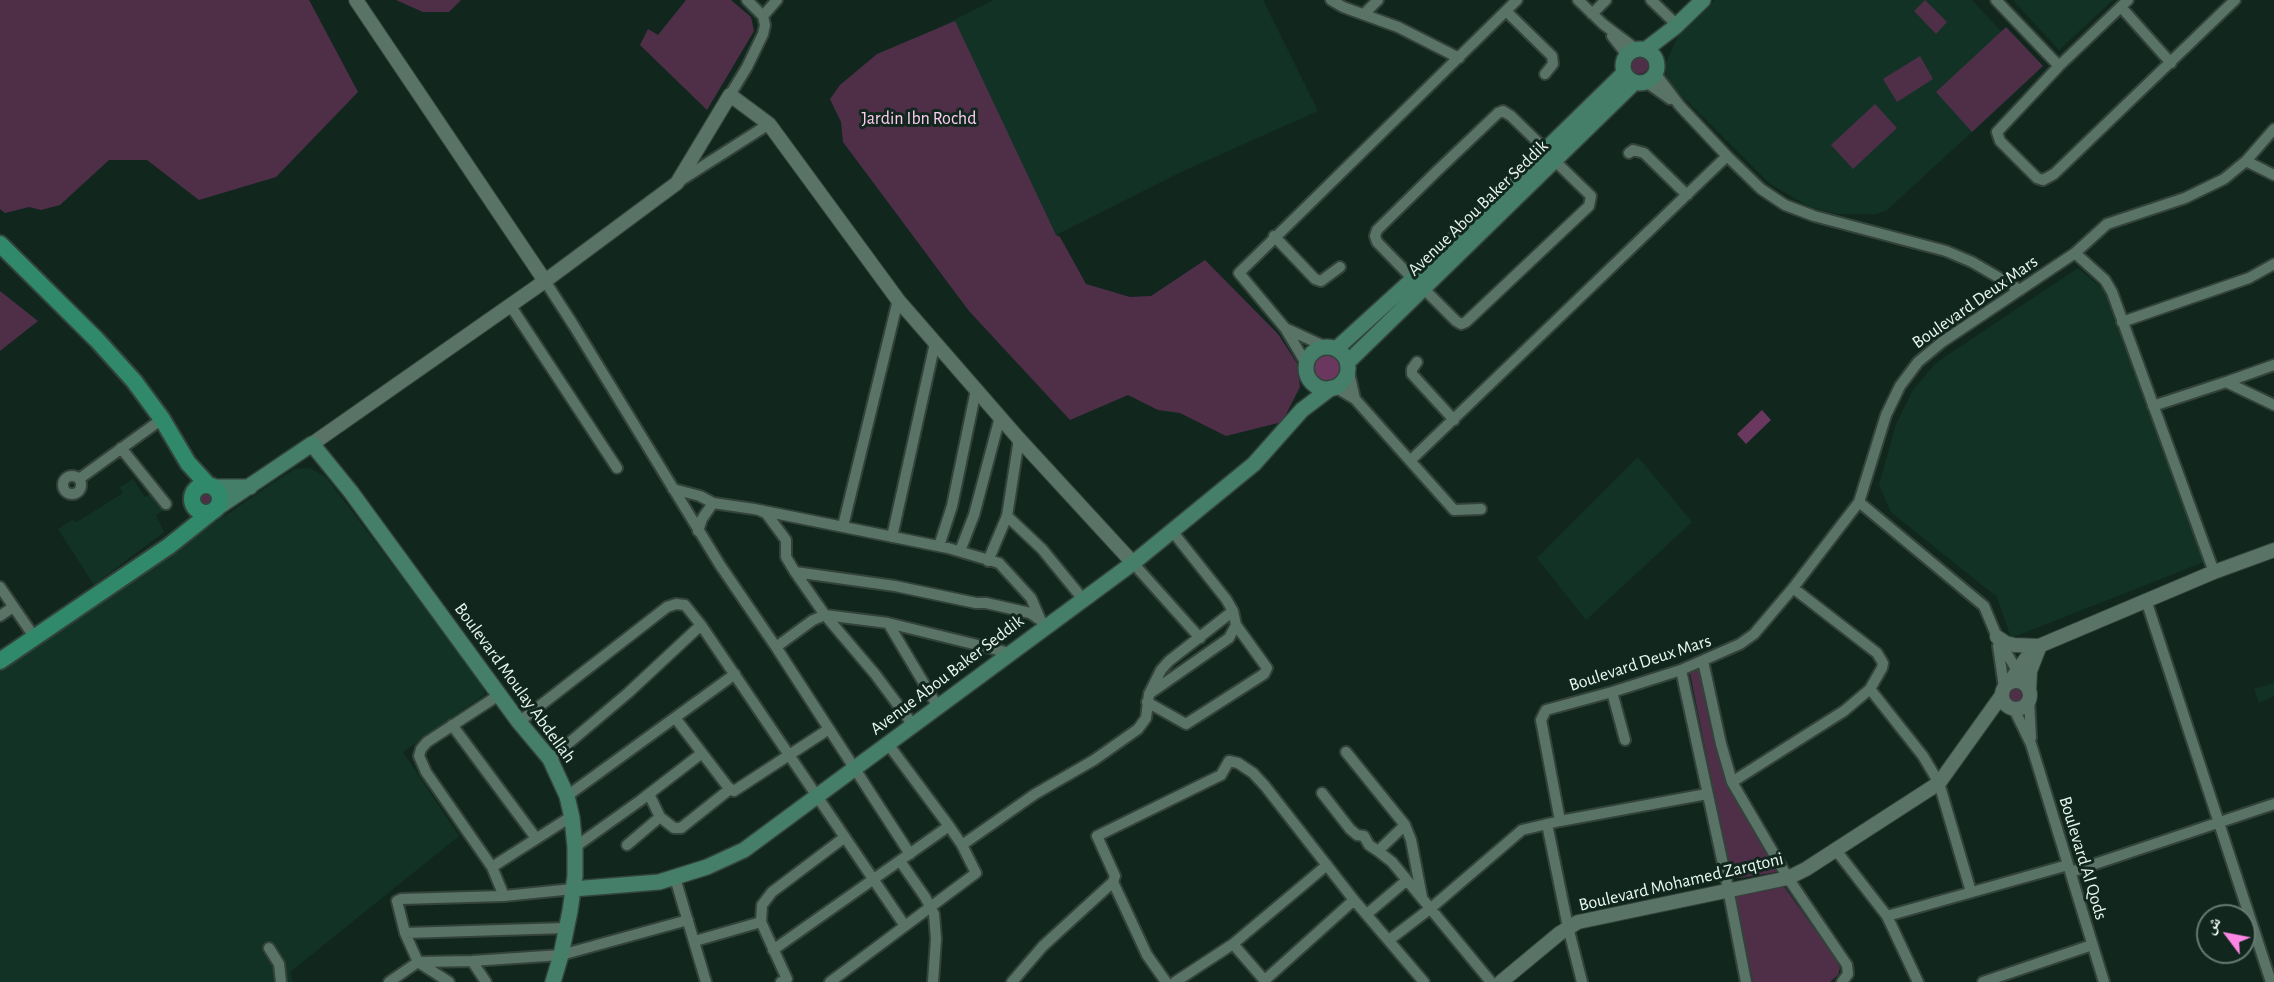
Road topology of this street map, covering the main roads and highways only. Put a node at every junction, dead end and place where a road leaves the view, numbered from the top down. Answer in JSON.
{"nodes":[{"id":1,"x":1703,"y":0,"type":"edge"},
{"id":2,"x":1676,"y":26,"type":"junction"},
{"id":3,"x":1636,"y":51,"type":"junction"},
{"id":4,"x":1643,"y":75,"type":"junction"},
{"id":5,"x":0,"y":244,"type":"edge"},
{"id":6,"x":1418,"y":284,"type":"junction"},
{"id":7,"x":1331,"y":348,"type":"junction"},
{"id":8,"x":1348,"y":365,"type":"junction"},
{"id":9,"x":1307,"y":369,"type":"junction"},
{"id":10,"x":1333,"y":388,"type":"junction"},
{"id":11,"x":1302,"y":410,"type":"junction"},
{"id":12,"x":188,"y":463,"type":"junction"},
{"id":13,"x":210,"y":486,"type":"junction"},
{"id":14,"x":250,"y":487,"type":"junction"},
{"id":15,"x":193,"y":501,"type":"junction"},
{"id":16,"x":215,"y":509,"type":"junction"},
{"id":17,"x":169,"y":546,"type":"junction"},
{"id":18,"x":0,"y":661,"type":"edge"},
{"id":19,"x":573,"y":889,"type":"junction"},
{"id":20,"x":553,"y":982,"type":"edge"}],
"edges":[{"from":1,"to":2,"type":"main road","name":"Avenue Abou Baker Seddik"},
{"from":2,"to":3,"type":"main road","name":"Avenue Abou Baker Seddik"},
{"from":2,"to":4,"type":"main road","name":"Avenue Abou Baker Seddik"},
{"from":3,"to":4,"type":"main road"},
{"from":3,"to":4,"type":"main road"},
{"from":4,"to":6,"type":"main road","name":"Avenue Abou Baker Seddik"},
{"from":5,"to":12,"type":"main road"},
{"from":6,"to":7,"type":"main road","name":"Avenue Abou Baker Seddik"},
{"from":6,"to":8,"type":"main road","name":"Avenue Abou Baker Seddik"},
{"from":7,"to":8,"type":"main road"},
{"from":7,"to":9,"type":"main road"},
{"from":8,"to":10,"type":"main road"},
{"from":9,"to":10,"type":"main road"},
{"from":9,"to":11,"type":"main road"},
{"from":10,"to":11,"type":"main road","name":"Avenue Abou Baker Seddik"},
{"from":11,"to":19,"type":"main road","name":"Avenue Abou Baker Seddik"},
{"from":12,"to":13,"type":"main road"},
{"from":12,"to":15,"type":"main road"},
{"from":13,"to":14,"type":"main road"},
{"from":13,"to":15,"type":"main road"},
{"from":13,"to":16,"type":"main road"},
{"from":14,"to":16,"type":"main road"},
{"from":14,"to":19,"type":"main road","name":"Boulevard Moulay Abdellah"},
{"from":15,"to":16,"type":"main road"},
{"from":15,"to":17,"type":"main road"},
{"from":16,"to":17,"type":"main road"},
{"from":17,"to":18,"type":"main road"},
{"from":19,"to":20,"type":"main road","name":"Boulevard Moulay Abdellah"}]}
